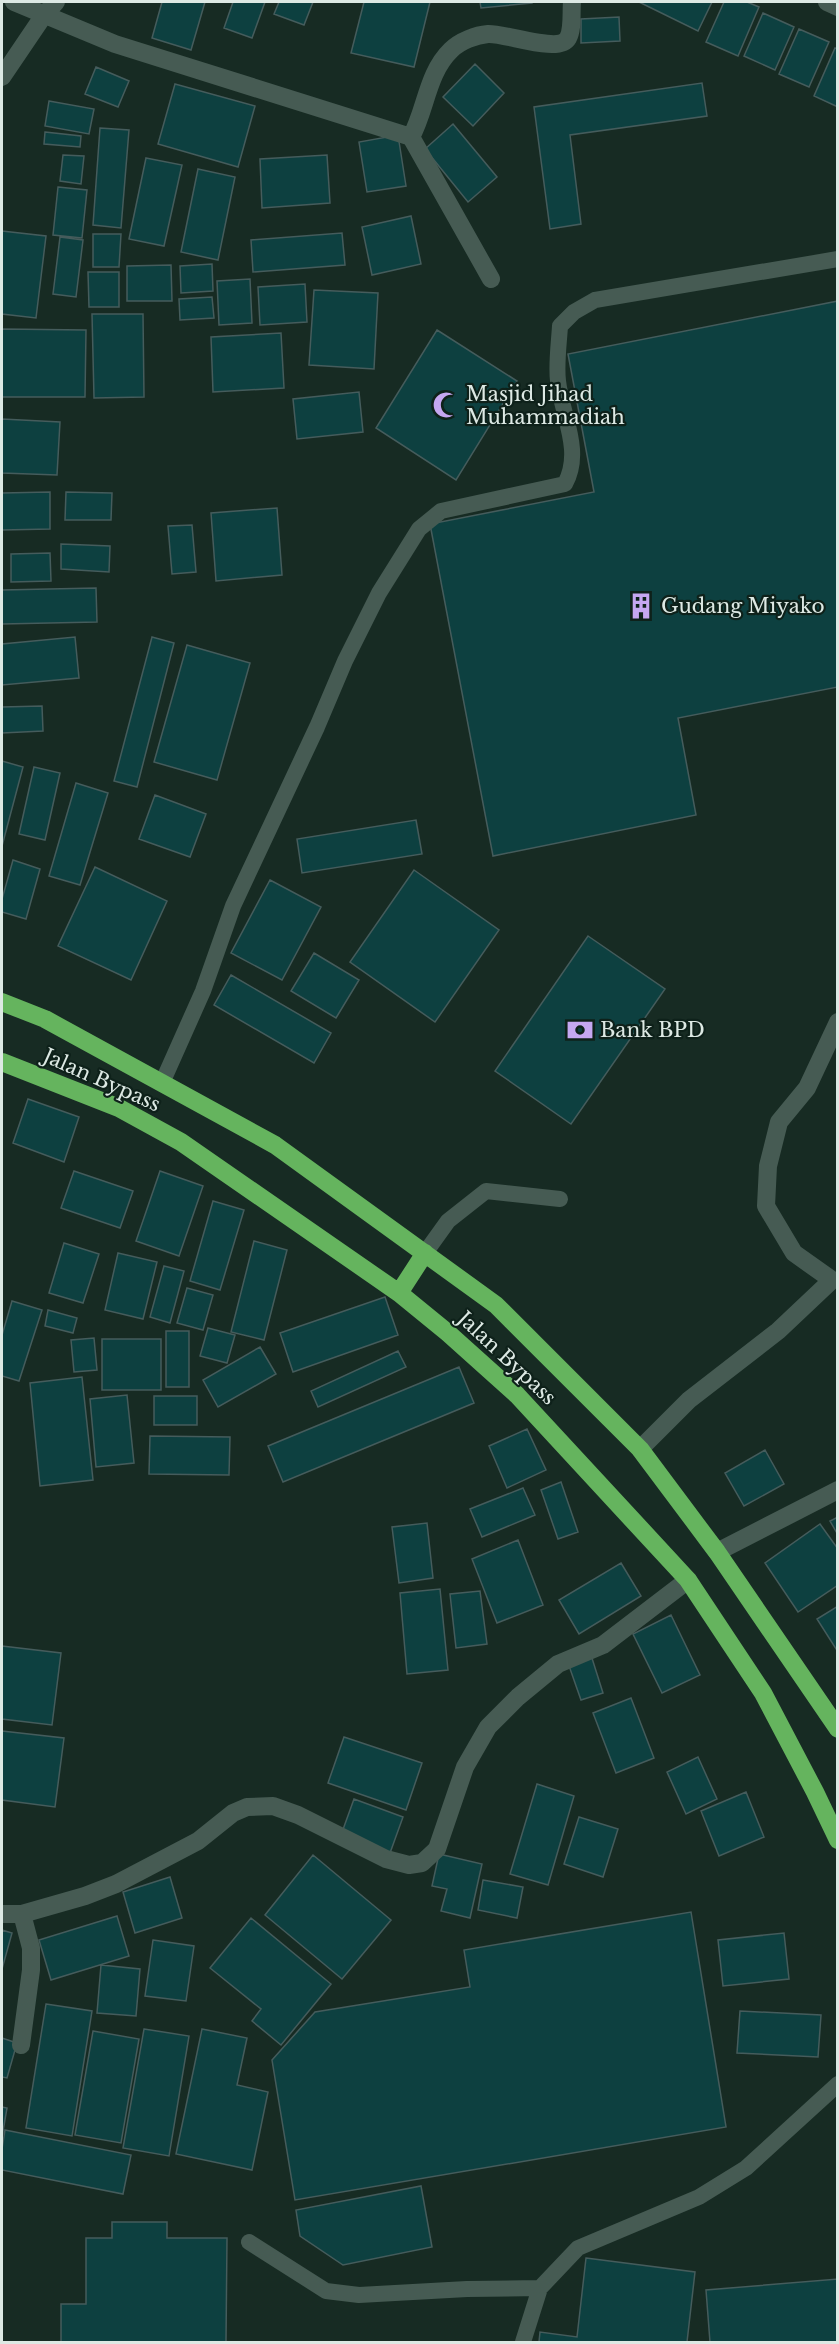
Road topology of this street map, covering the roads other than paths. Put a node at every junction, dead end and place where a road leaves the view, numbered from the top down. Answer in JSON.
{"nodes":[{"id":1,"x":14,"y":2,"type":"edge"},
{"id":2,"x":572,"y":2,"type":"edge"},
{"id":3,"x":827,"y":2,"type":"edge"},
{"id":4,"x":837,"y":7,"type":"edge"},
{"id":5,"x":50,"y":8,"type":"edge"},
{"id":6,"x":2,"y":77,"type":"edge"},
{"id":7,"x":411,"y":137,"type":"junction"},
{"id":8,"x":837,"y":259,"type":"edge"},
{"id":9,"x":491,"y":279,"type":"dead end"},
{"id":10,"x":2,"y":1002,"type":"edge"},
{"id":11,"x":837,"y":1022,"type":"edge"},
{"id":12,"x":2,"y":1062,"type":"edge"},
{"id":13,"x":162,"y":1083,"type":"junction"},
{"id":14,"x":560,"y":1199,"type":"dead end"},
{"id":15,"x":425,"y":1253,"type":"junction"},
{"id":16,"x":835,"y":1275,"type":"edge"},
{"id":17,"x":399,"y":1293,"type":"junction"},
{"id":18,"x":640,"y":1449,"type":"junction"},
{"id":19,"x":837,"y":1490,"type":"edge"},
{"id":20,"x":717,"y":1552,"type":"junction"},
{"id":21,"x":688,"y":1580,"type":"junction"},
{"id":22,"x":837,"y":1729,"type":"edge"},
{"id":23,"x":837,"y":1840,"type":"edge"},
{"id":24,"x":2,"y":1914,"type":"edge"},
{"id":25,"x":22,"y":1914,"type":"junction"},
{"id":26,"x":21,"y":2045,"type":"dead end"},
{"id":27,"x":837,"y":2084,"type":"edge"},
{"id":28,"x":249,"y":2242,"type":"dead end"},
{"id":29,"x":540,"y":2288,"type":"junction"},
{"id":30,"x":523,"y":2343,"type":"edge"}],
"edges":[{"from":1,"to":5,"type":"street"},
{"from":2,"to":7,"type":"street"},
{"from":3,"to":4,"type":"street"},
{"from":5,"to":6,"type":"street"},
{"from":5,"to":7,"type":"street"},
{"from":7,"to":9,"type":"street"},
{"from":8,"to":13,"type":"lane"},
{"from":10,"to":13,"type":"highway","name":"Jalan Bypass"},
{"from":11,"to":16,"type":"street"},
{"from":12,"to":17,"type":"highway","name":"Jalan Bypass"},
{"from":13,"to":15,"type":"highway","name":"Jalan Bypass"},
{"from":14,"to":15,"type":"lane"},
{"from":15,"to":17,"type":"highway"},
{"from":15,"to":18,"type":"highway","name":"Jalan Bypass"},
{"from":16,"to":18,"type":"street"},
{"from":17,"to":21,"type":"highway","name":"Jalan Bypass"},
{"from":18,"to":20,"type":"highway","name":"Jalan Bypass"},
{"from":19,"to":20,"type":"street"},
{"from":20,"to":22,"type":"highway","name":"Jalan Bypass"},
{"from":21,"to":23,"type":"highway","name":"Jalan Bypass"},
{"from":21,"to":25,"type":"street"},
{"from":24,"to":25,"type":"street"},
{"from":25,"to":26,"type":"street"},
{"from":27,"to":29,"type":"lane"},
{"from":28,"to":29,"type":"lane"},
{"from":29,"to":30,"type":"lane"}]}
